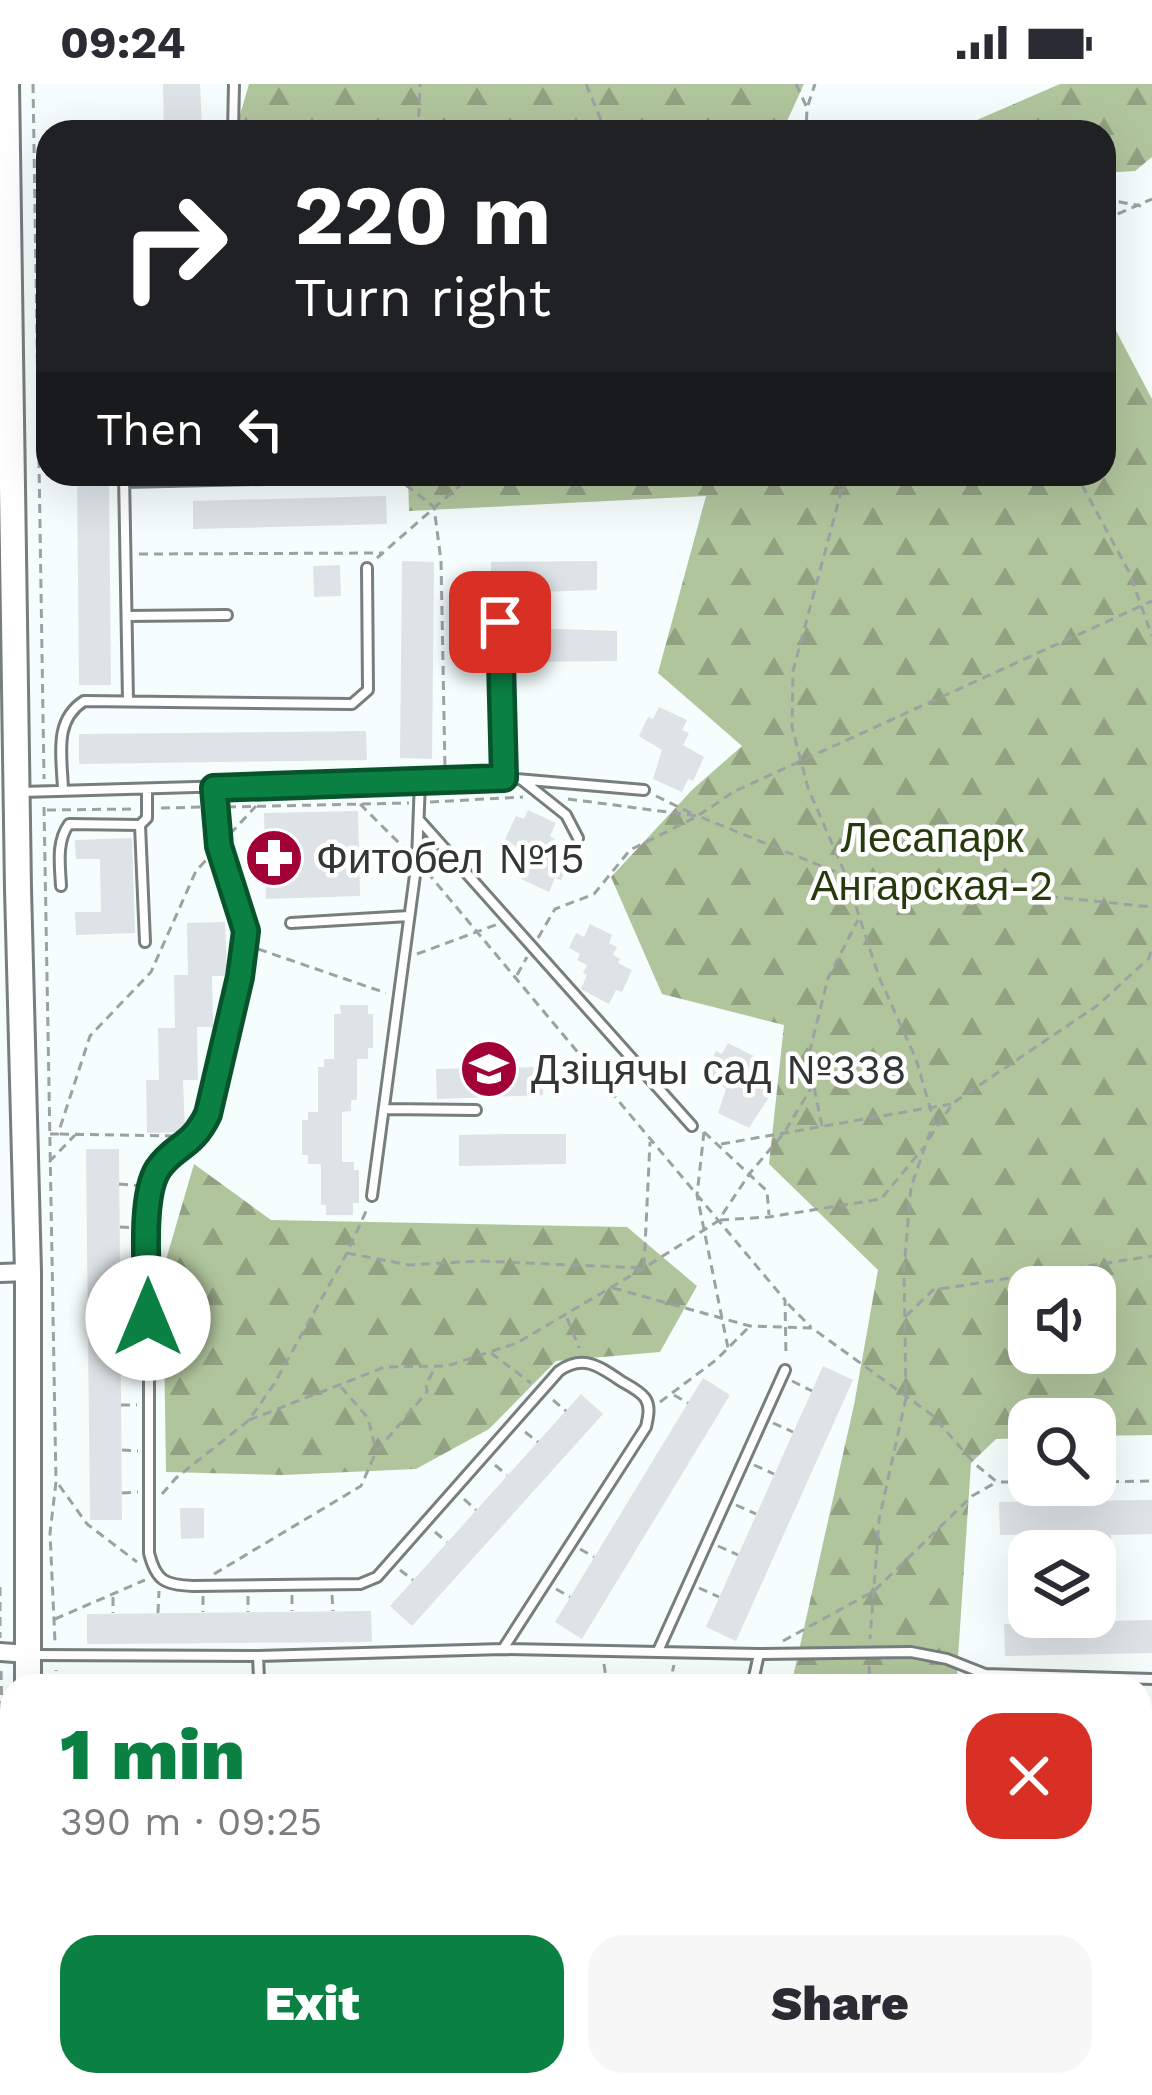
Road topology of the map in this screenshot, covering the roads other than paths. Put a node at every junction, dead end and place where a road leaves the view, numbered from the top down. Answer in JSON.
{"nodes":[{"id":1,"x":6,"y":84,"type":"edge"},
{"id":2,"x":234,"y":84,"type":"edge"},
{"id":3,"x":233,"y":120,"type":"edge"},
{"id":4,"x":124,"y":486,"type":"edge"},
{"id":5,"x":7,"y":505,"type":"edge"},
{"id":6,"x":367,"y":568,"type":"road end"},
{"id":7,"x":227,"y":615,"type":"dead end"},
{"id":8,"x":126,"y":616,"type":"junction"},
{"id":9,"x":500,"y":622,"type":"dead end"},
{"id":10,"x":128,"y":700,"type":"junction"},
{"id":11,"x":504,"y":778,"type":"junction"},
{"id":12,"x":520,"y":778,"type":"junction"},
{"id":13,"x":420,"y":781,"type":"junction"},
{"id":14,"x":214,"y":788,"type":"junction"},
{"id":15,"x":146,"y":789,"type":"junction"},
{"id":16,"x":63,"y":790,"type":"junction"},
{"id":17,"x":644,"y":790,"type":"road end"},
{"id":18,"x":31,"y":792,"type":"junction"},
{"id":19,"x":419,"y":820,"type":"junction"},
{"id":20,"x":140,"y":826,"type":"junction"},
{"id":21,"x":578,"y":838,"type":"dead end"},
{"id":22,"x":61,"y":886,"type":"dead end"},
{"id":23,"x":9,"y":889,"type":"edge"},
{"id":24,"x":410,"y":916,"type":"junction"},
{"id":25,"x":291,"y":923,"type":"dead end"},
{"id":26,"x":145,"y":941,"type":"dead end"},
{"id":27,"x":386,"y":1109,"type":"junction"},
{"id":28,"x":476,"y":1110,"type":"dead end"},
{"id":29,"x":692,"y":1126,"type":"road end"},
{"id":30,"x":372,"y":1196,"type":"road end"},
{"id":31,"x":28,"y":1272,"type":"junction"},
{"id":32,"x":0,"y":1273,"type":"edge"},
{"id":33,"x":784,"y":1373,"type":"road end"},
{"id":34,"x":503,"y":1649,"type":"junction"},
{"id":35,"x":658,"y":1651,"type":"junction"},
{"id":36,"x":0,"y":1652,"type":"edge"},
{"id":37,"x":28,"y":1654,"type":"junction"},
{"id":38,"x":759,"y":1654,"type":"junction"},
{"id":39,"x":258,"y":1656,"type":"junction"},
{"id":40,"x":28,"y":1674,"type":"edge"},
{"id":41,"x":259,"y":1674,"type":"edge"},
{"id":42,"x":755,"y":1674,"type":"edge"},
{"id":43,"x":985,"y":1674,"type":"edge"}],
"edges":[{"from":1,"to":5,"type":"main road"},
{"from":2,"to":3,"type":"lane"},
{"from":4,"to":8,"type":"lane"},
{"from":5,"to":18,"type":"main road"},
{"from":6,"to":10,"type":"lane"},
{"from":7,"to":8,"type":"lane"},
{"from":8,"to":10,"type":"lane"},
{"from":9,"to":11,"type":"lane"},
{"from":10,"to":16,"type":"lane"},
{"from":11,"to":12,"type":"lane"},
{"from":11,"to":13,"type":"lane"},
{"from":12,"to":17,"type":"lane"},
{"from":12,"to":21,"type":"lane"},
{"from":13,"to":14,"type":"lane"},
{"from":13,"to":19,"type":"lane"},
{"from":14,"to":15,"type":"lane"},
{"from":14,"to":34,"type":"lane"},
{"from":15,"to":16,"type":"lane"},
{"from":15,"to":20,"type":"lane"},
{"from":16,"to":18,"type":"lane"},
{"from":18,"to":23,"type":"main road"},
{"from":19,"to":24,"type":"lane"},
{"from":19,"to":29,"type":"lane"},
{"from":20,"to":22,"type":"lane"},
{"from":20,"to":26,"type":"lane"},
{"from":23,"to":31,"type":"main road"},
{"from":24,"to":25,"type":"lane"},
{"from":24,"to":27,"type":"lane"},
{"from":27,"to":28,"type":"lane"},
{"from":27,"to":30,"type":"lane"},
{"from":31,"to":32,"type":"street"},
{"from":31,"to":37,"type":"main road"},
{"from":33,"to":35,"type":"lane"},
{"from":34,"to":35,"type":"lane"},
{"from":34,"to":39,"type":"lane"},
{"from":35,"to":38,"type":"lane"},
{"from":36,"to":37,"type":"street"},
{"from":37,"to":39,"type":"lane"},
{"from":37,"to":40,"type":"main road"},
{"from":38,"to":42,"type":"lane"},
{"from":38,"to":43,"type":"lane"},
{"from":39,"to":41,"type":"lane"}]}
